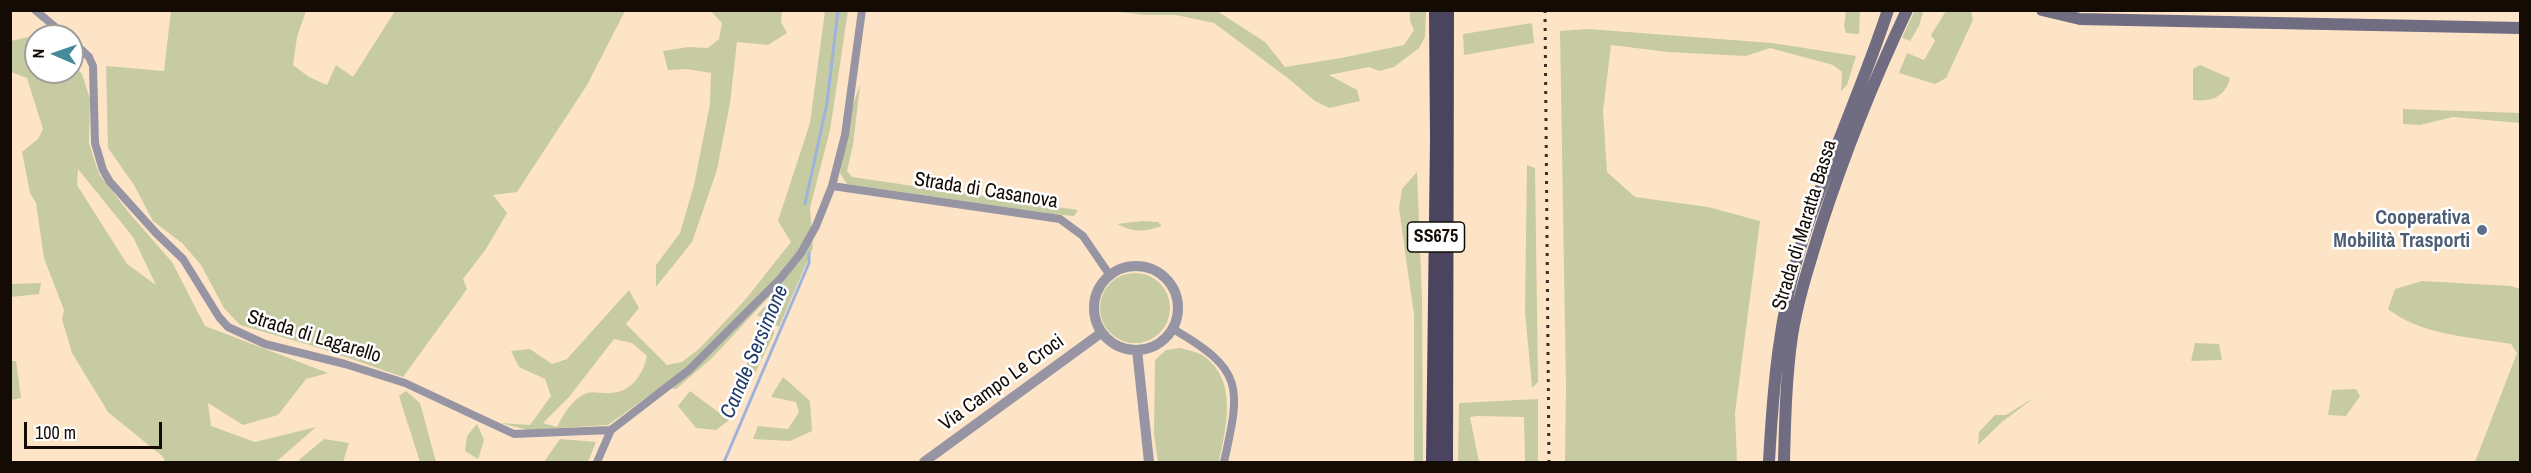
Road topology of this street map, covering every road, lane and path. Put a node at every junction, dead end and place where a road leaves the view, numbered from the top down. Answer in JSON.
{"nodes":[{"id":1,"x":35,"y":10,"type":"edge"},
{"id":2,"x":862,"y":10,"type":"edge"},
{"id":3,"x":1437,"y":10,"type":"edge"},
{"id":4,"x":1447,"y":10,"type":"edge"},
{"id":5,"x":1888,"y":10,"type":"edge"},
{"id":6,"x":1907,"y":10,"type":"edge"},
{"id":7,"x":2042,"y":10,"type":"edge"},
{"id":8,"x":52,"y":24,"type":"edge"},
{"id":9,"x":2520,"y":28,"type":"edge"},
{"id":10,"x":84,"y":52,"type":"edge"},
{"id":11,"x":832,"y":186,"type":"junction"},
{"id":12,"x":1109,"y":274,"type":"junction"},
{"id":13,"x":1173,"y":329,"type":"junction"},
{"id":14,"x":1101,"y":333,"type":"junction"},
{"id":15,"x":1137,"y":350,"type":"junction"},
{"id":16,"x":611,"y":430,"type":"junction"},
{"id":17,"x":597,"y":462,"type":"edge"},
{"id":18,"x":924,"y":462,"type":"edge"},
{"id":19,"x":1149,"y":462,"type":"edge"},
{"id":20,"x":1224,"y":462,"type":"edge"},
{"id":21,"x":1432,"y":462,"type":"edge"},
{"id":22,"x":1446,"y":462,"type":"edge"},
{"id":23,"x":1769,"y":462,"type":"edge"},
{"id":24,"x":1784,"y":462,"type":"edge"}],
"edges":[{"from":1,"to":8,"type":"street"},
{"from":2,"to":11,"type":"street"},
{"from":3,"to":21,"type":"highway","number":"SS675"},
{"from":4,"to":22,"type":"highway","number":"SS675"},
{"from":5,"to":23,"type":"main road","name":"Strada di Maratta Bassa"},
{"from":6,"to":24,"type":"main road","name":"Strada di Maratta Bassa"},
{"from":7,"to":9,"type":"main road"},
{"from":10,"to":16,"type":"street","name":"Strada di Lagarello"},
{"from":11,"to":12,"type":"street","name":"Strada di Casanova"},
{"from":11,"to":16,"type":"street"},
{"from":12,"to":13,"type":"street"},
{"from":12,"to":14,"type":"street"},
{"from":13,"to":15,"type":"street"},
{"from":13,"to":20,"type":"street"},
{"from":14,"to":15,"type":"street"},
{"from":14,"to":18,"type":"street","name":"Via Campo Le Croci"},
{"from":15,"to":19,"type":"street"},
{"from":16,"to":17,"type":"street"}]}
